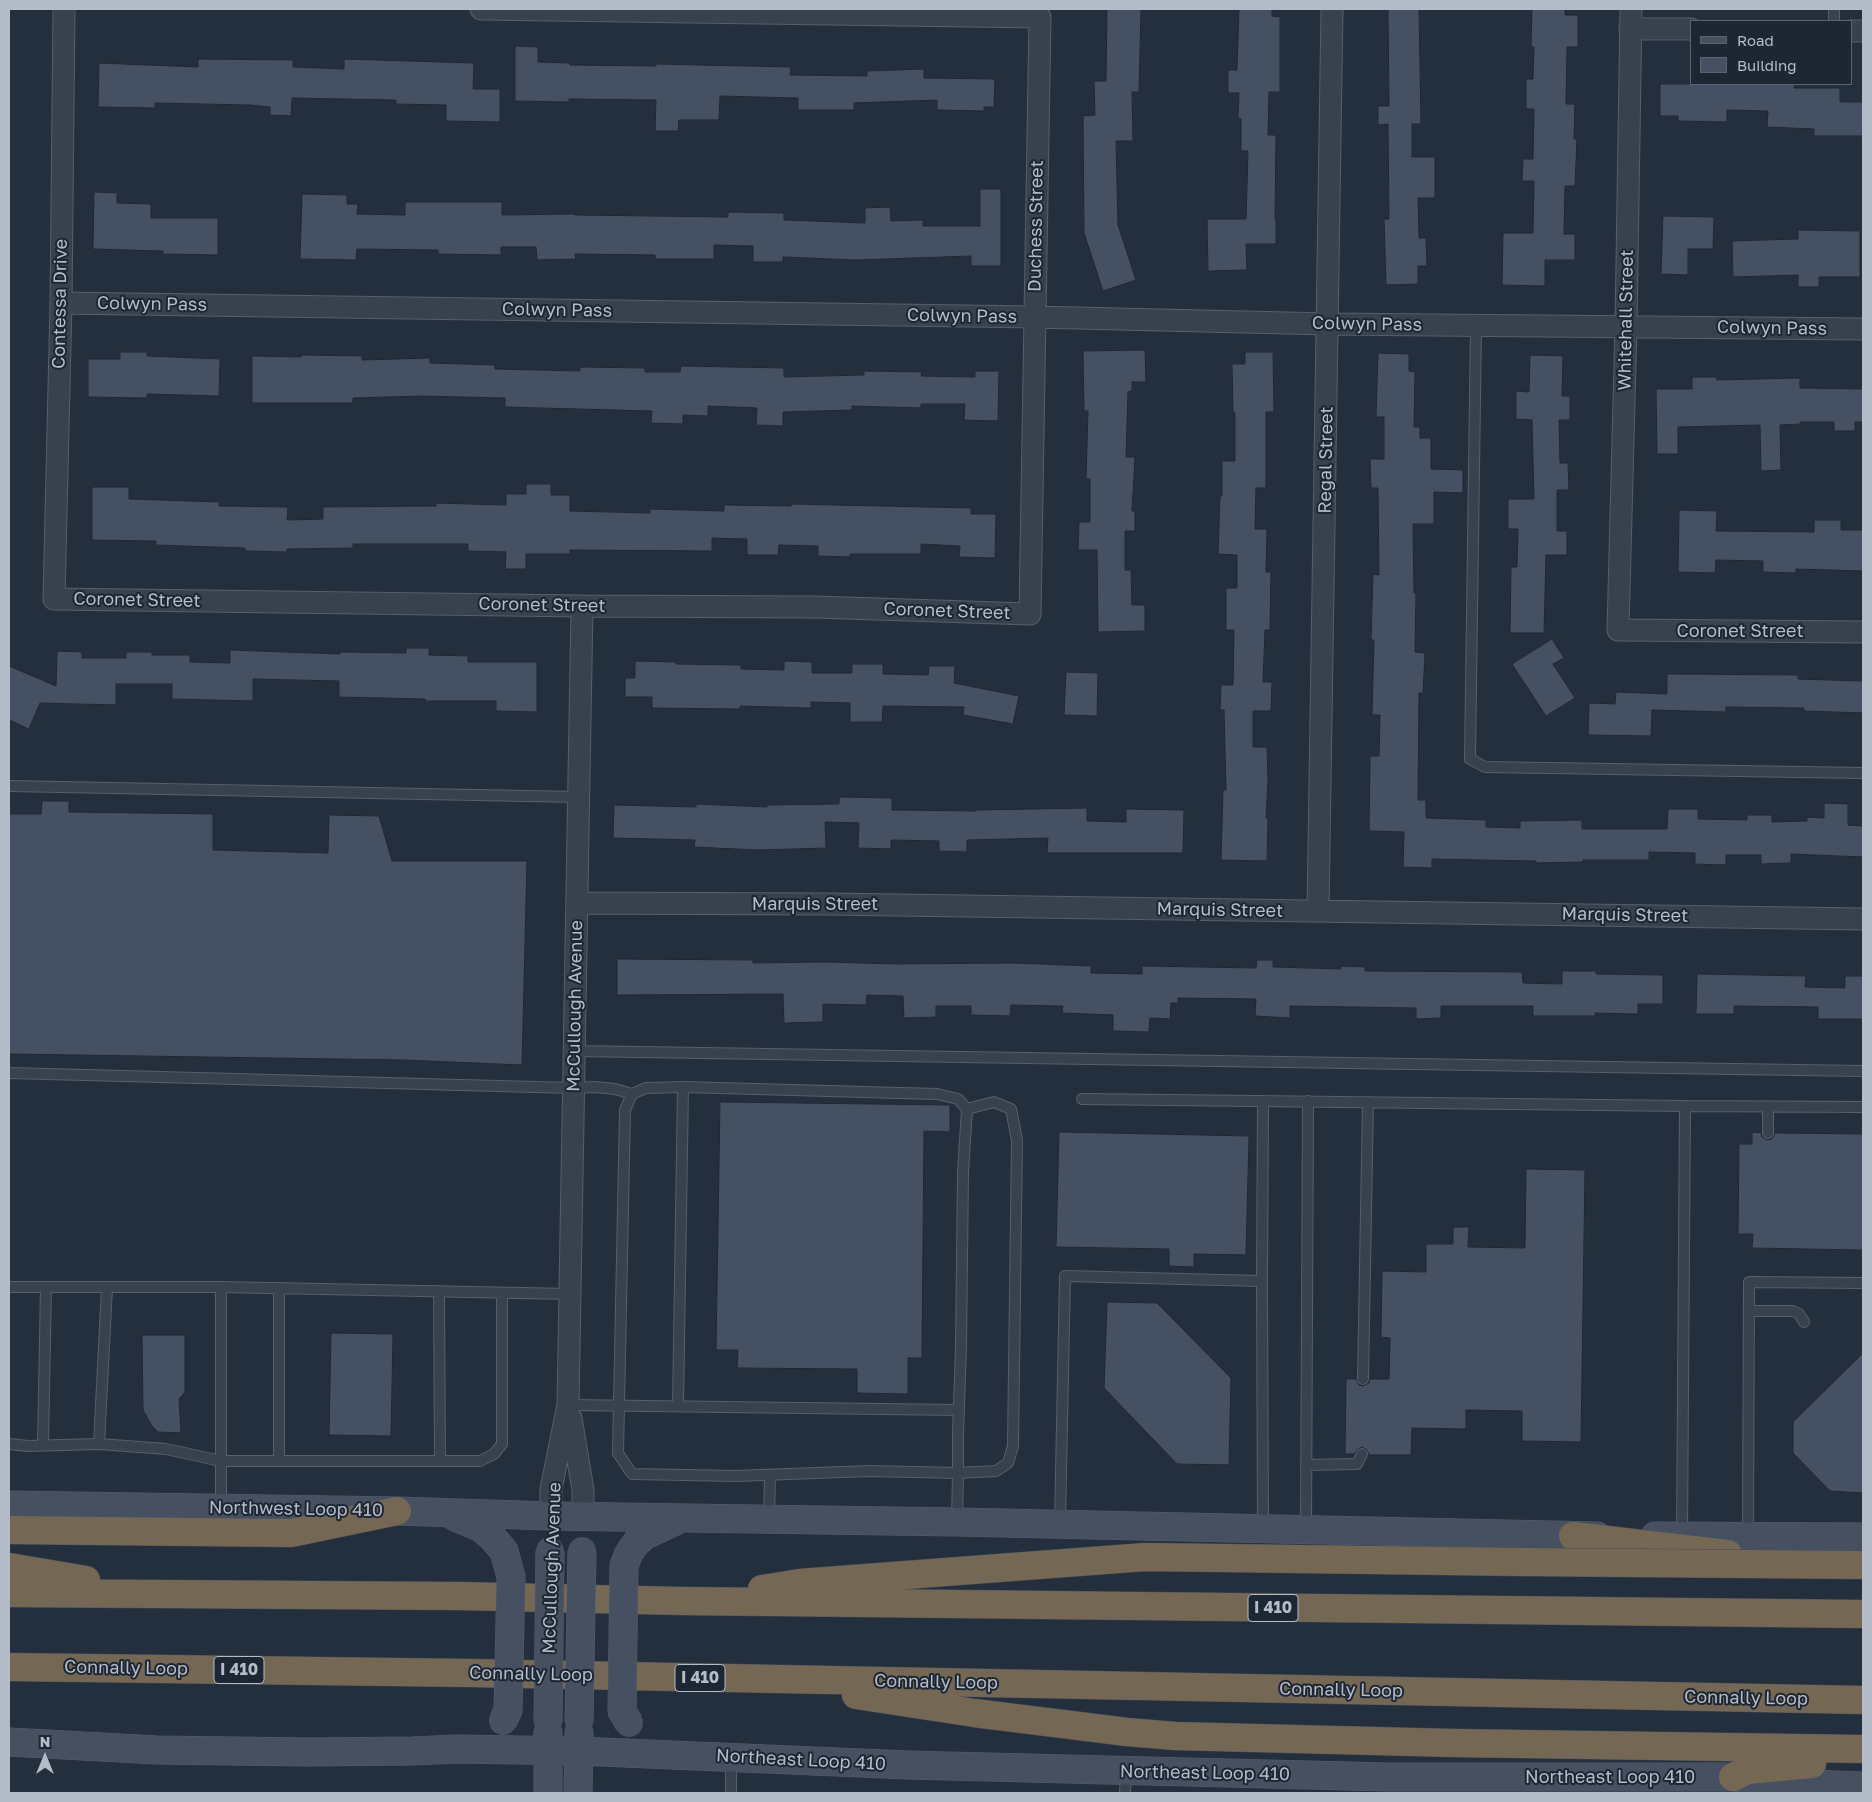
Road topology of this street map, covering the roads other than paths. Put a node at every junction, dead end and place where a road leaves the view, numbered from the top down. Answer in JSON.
{"nodes":[{"id":1,"x":64,"y":9,"type":"edge"},
{"id":2,"x":480,"y":9,"type":"edge"},
{"id":3,"x":1332,"y":9,"type":"edge"},
{"id":4,"x":1631,"y":19,"type":"edge"},
{"id":5,"x":1690,"y":29,"type":"edge"},
{"id":6,"x":61,"y":303,"type":"junction"},
{"id":7,"x":1034,"y":317,"type":"junction"},
{"id":8,"x":1328,"y":324,"type":"junction"},
{"id":9,"x":1476,"y":325,"type":"junction"},
{"id":10,"x":1626,"y":326,"type":"junction"},
{"id":11,"x":1863,"y":329,"type":"edge"},
{"id":12,"x":54,"y":599,"type":"joint"},
{"id":13,"x":582,"y":606,"type":"junction"},
{"id":14,"x":1030,"y":614,"type":"joint"},
{"id":15,"x":1618,"y":630,"type":"joint"},
{"id":16,"x":1863,"y":632,"type":"edge"},
{"id":17,"x":1863,"y":773,"type":"edge"},
{"id":18,"x":9,"y":786,"type":"edge"},
{"id":19,"x":578,"y":797,"type":"junction"},
{"id":20,"x":577,"y":903,"type":"junction"},
{"id":21,"x":1318,"y":911,"type":"junction"},
{"id":22,"x":1863,"y":918,"type":"edge"},
{"id":23,"x":574,"y":1051,"type":"junction"},
{"id":24,"x":1863,"y":1071,"type":"edge"},
{"id":25,"x":9,"y":1073,"type":"edge"},
{"id":26,"x":683,"y":1087,"type":"junction"},
{"id":27,"x":574,"y":1088,"type":"junction"},
{"id":28,"x":632,"y":1094,"type":"junction"},
{"id":29,"x":1082,"y":1099,"type":"dead end"},
{"id":30,"x":1263,"y":1101,"type":"junction"},
{"id":31,"x":1308,"y":1101,"type":"junction"},
{"id":32,"x":1368,"y":1102,"type":"junction"},
{"id":33,"x":1686,"y":1106,"type":"junction"},
{"id":34,"x":1768,"y":1106,"type":"junction"},
{"id":35,"x":1863,"y":1107,"type":"edge"},
{"id":36,"x":968,"y":1108,"type":"junction"},
{"id":37,"x":1768,"y":1133,"type":"dead end"},
{"id":38,"x":1262,"y":1281,"type":"junction"},
{"id":39,"x":1863,"y":1283,"type":"edge"},
{"id":40,"x":9,"y":1287,"type":"edge"},
{"id":41,"x":46,"y":1287,"type":"junction"},
{"id":42,"x":107,"y":1287,"type":"junction"},
{"id":43,"x":220,"y":1287,"type":"junction"},
{"id":44,"x":279,"y":1288,"type":"junction"},
{"id":45,"x":439,"y":1291,"type":"junction"},
{"id":46,"x":502,"y":1292,"type":"junction"},
{"id":47,"x":570,"y":1294,"type":"junction"},
{"id":48,"x":1749,"y":1311,"type":"junction"},
{"id":49,"x":1804,"y":1322,"type":"dead end"},
{"id":50,"x":1363,"y":1379,"type":"dead end"},
{"id":51,"x":568,"y":1405,"type":"junction"},
{"id":52,"x":619,"y":1405,"type":"junction"},
{"id":53,"x":678,"y":1406,"type":"junction"},
{"id":54,"x":958,"y":1410,"type":"junction"},
{"id":55,"x":9,"y":1444,"type":"edge"},
{"id":56,"x":100,"y":1444,"type":"junction"},
{"id":57,"x":44,"y":1445,"type":"junction"},
{"id":58,"x":1362,"y":1454,"type":"dead end"},
{"id":59,"x":221,"y":1460,"type":"junction"},
{"id":60,"x":279,"y":1460,"type":"junction"},
{"id":61,"x":440,"y":1460,"type":"junction"},
{"id":62,"x":1306,"y":1465,"type":"junction"},
{"id":63,"x":958,"y":1473,"type":"junction"},
{"id":64,"x":770,"y":1475,"type":"junction"},
{"id":65,"x":221,"y":1508,"type":"junction"},
{"id":66,"x":397,"y":1511,"type":"junction"},
{"id":67,"x":447,"y":1513,"type":"junction"},
{"id":68,"x":551,"y":1516,"type":"junction"},
{"id":69,"x":583,"y":1516,"type":"junction"},
{"id":70,"x":684,"y":1518,"type":"junction"},
{"id":71,"x":769,"y":1518,"type":"junction"},
{"id":72,"x":9,"y":1522,"type":"edge"},
{"id":73,"x":957,"y":1522,"type":"junction"},
{"id":74,"x":1060,"y":1524,"type":"junction"},
{"id":75,"x":1263,"y":1529,"type":"junction"},
{"id":76,"x":1306,"y":1529,"type":"junction"},
{"id":77,"x":1573,"y":1536,"type":"junction"},
{"id":78,"x":1682,"y":1536,"type":"junction"},
{"id":79,"x":1748,"y":1536,"type":"junction"},
{"id":80,"x":1863,"y":1537,"type":"edge"},
{"id":81,"x":1863,"y":1565,"type":"edge"},
{"id":82,"x":9,"y":1567,"type":"edge"},
{"id":83,"x":1863,"y":1570,"type":"edge"},
{"id":84,"x":9,"y":1593,"type":"edge"},
{"id":85,"x":164,"y":1594,"type":"junction"},
{"id":86,"x":682,"y":1601,"type":"junction"},
{"id":87,"x":1863,"y":1614,"type":"edge"},
{"id":88,"x":9,"y":1667,"type":"edge"},
{"id":89,"x":751,"y":1679,"type":"junction"},
{"id":90,"x":1863,"y":1700,"type":"edge"},
{"id":91,"x":9,"y":1742,"type":"edge"},
{"id":92,"x":457,"y":1749,"type":"junction"},
{"id":93,"x":1863,"y":1749,"type":"edge"},
{"id":94,"x":548,"y":1751,"type":"junction"},
{"id":95,"x":578,"y":1751,"type":"junction"},
{"id":96,"x":702,"y":1756,"type":"junction"},
{"id":97,"x":731,"y":1757,"type":"junction"},
{"id":98,"x":1863,"y":1759,"type":"edge"},
{"id":99,"x":1734,"y":1781,"type":"junction"},
{"id":100,"x":1126,"y":1782,"type":"edge"},
{"id":101,"x":1863,"y":1786,"type":"edge"},
{"id":102,"x":1809,"y":1789,"type":"edge"},
{"id":103,"x":548,"y":1793,"type":"edge"},
{"id":104,"x":578,"y":1793,"type":"edge"},
{"id":105,"x":731,"y":1793,"type":"edge"}],
"edges":[{"from":1,"to":6,"type":"street","name":"Contessa Drive"},
{"from":2,"to":7,"type":"street","name":"Duchess Street"},
{"from":3,"to":8,"type":"street","name":"Regal Street"},
{"from":4,"to":5,"type":"street"},
{"from":4,"to":10,"type":"street","name":"Whitehall Street"},
{"from":6,"to":7,"type":"street","name":"Colwyn Pass"},
{"from":6,"to":12,"type":"street","name":"Contessa Drive"},
{"from":7,"to":8,"type":"street","name":"Colwyn Pass"},
{"from":7,"to":14,"type":"street","name":"Duchess Street"},
{"from":8,"to":9,"type":"street","name":"Colwyn Pass"},
{"from":8,"to":21,"type":"street","name":"Regal Street"},
{"from":9,"to":10,"type":"street","name":"Colwyn Pass"},
{"from":9,"to":17,"type":"lane"},
{"from":10,"to":11,"type":"street","name":"Colwyn Pass"},
{"from":10,"to":15,"type":"street","name":"Whitehall Street"},
{"from":12,"to":13,"type":"street","name":"Coronet Street"},
{"from":13,"to":14,"type":"street","name":"Coronet Street"},
{"from":13,"to":19,"type":"street","name":"McCullough Avenue"},
{"from":15,"to":16,"type":"street","name":"Coronet Street"},
{"from":18,"to":19,"type":"lane"},
{"from":19,"to":20,"type":"street","name":"McCullough Avenue"},
{"from":20,"to":21,"type":"street","name":"Marquis Street"},
{"from":20,"to":23,"type":"street","name":"McCullough Avenue"},
{"from":21,"to":22,"type":"street","name":"Marquis Street"},
{"from":23,"to":24,"type":"lane"},
{"from":23,"to":27,"type":"street","name":"McCullough Avenue"},
{"from":25,"to":27,"type":"lane"},
{"from":26,"to":28,"type":"lane"},
{"from":26,"to":36,"type":"lane"},
{"from":26,"to":53,"type":"lane"},
{"from":27,"to":28,"type":"lane"},
{"from":27,"to":47,"type":"street","name":"McCullough Avenue"},
{"from":28,"to":52,"type":"lane"},
{"from":29,"to":30,"type":"lane"},
{"from":30,"to":31,"type":"lane"},
{"from":30,"to":38,"type":"lane"},
{"from":31,"to":32,"type":"lane"},
{"from":31,"to":62,"type":"lane"},
{"from":32,"to":33,"type":"lane"},
{"from":32,"to":50,"type":"lane"},
{"from":33,"to":34,"type":"lane"},
{"from":33,"to":78,"type":"lane"},
{"from":34,"to":35,"type":"lane"},
{"from":34,"to":37,"type":"lane"},
{"from":36,"to":54,"type":"lane"},
{"from":36,"to":63,"type":"lane"},
{"from":38,"to":74,"type":"lane"},
{"from":38,"to":75,"type":"lane"},
{"from":39,"to":48,"type":"lane"},
{"from":40,"to":41,"type":"lane"},
{"from":41,"to":42,"type":"lane"},
{"from":41,"to":57,"type":"lane"},
{"from":42,"to":43,"type":"lane"},
{"from":42,"to":56,"type":"lane"},
{"from":43,"to":44,"type":"lane"},
{"from":43,"to":59,"type":"lane"},
{"from":44,"to":45,"type":"lane"},
{"from":44,"to":60,"type":"lane"},
{"from":45,"to":46,"type":"lane"},
{"from":45,"to":61,"type":"lane"},
{"from":46,"to":47,"type":"lane"},
{"from":46,"to":61,"type":"lane"},
{"from":47,"to":51,"type":"street","name":"McCullough Avenue"},
{"from":48,"to":49,"type":"lane"},
{"from":48,"to":79,"type":"lane"},
{"from":51,"to":52,"type":"lane"},
{"from":51,"to":68,"type":"street","name":"McCullough Avenue"},
{"from":51,"to":69,"type":"street","name":"McCullough Avenue"},
{"from":52,"to":53,"type":"lane"},
{"from":52,"to":64,"type":"lane"},
{"from":53,"to":54,"type":"lane"},
{"from":54,"to":63,"type":"lane"},
{"from":55,"to":57,"type":"lane"},
{"from":56,"to":57,"type":"lane"},
{"from":56,"to":59,"type":"lane"},
{"from":58,"to":62,"type":"lane"},
{"from":59,"to":60,"type":"lane"},
{"from":59,"to":65,"type":"lane"},
{"from":60,"to":61,"type":"lane"},
{"from":62,"to":76,"type":"lane"},
{"from":63,"to":64,"type":"lane"},
{"from":63,"to":73,"type":"lane"},
{"from":64,"to":71,"type":"lane"},
{"from":65,"to":66,"type":"main road","name":"Northwest Loop 410"},
{"from":65,"to":72,"type":"main road","name":"Northwest Loop 410"},
{"from":66,"to":67,"type":"main road","name":"Northwest Loop 410"},
{"from":66,"to":72,"type":"highway"},
{"from":67,"to":68,"type":"main road","name":"Northwest Loop 410"},
{"from":67,"to":92,"type":"main road","bridge":true},
{"from":68,"to":69,"type":"main road","name":"Northwest Loop 410"},
{"from":68,"to":94,"type":"main road","name":"McCullough Avenue","bridge":true},
{"from":69,"to":70,"type":"main road"},
{"from":69,"to":95,"type":"main road","name":"McCullough Avenue","bridge":true},
{"from":70,"to":71,"type":"main road"},
{"from":70,"to":96,"type":"main road","bridge":true},
{"from":71,"to":73,"type":"main road"},
{"from":73,"to":74,"type":"main road"},
{"from":74,"to":75,"type":"main road"},
{"from":75,"to":76,"type":"main road"},
{"from":76,"to":77,"type":"main road"},
{"from":77,"to":78,"type":"main road"},
{"from":77,"to":83,"type":"highway"},
{"from":78,"to":79,"type":"main road"},
{"from":79,"to":80,"type":"main road"},
{"from":81,"to":86,"type":"highway","bridge":true},
{"from":82,"to":85,"type":"highway"},
{"from":84,"to":85,"type":"highway","number":"I 410"},
{"from":85,"to":86,"type":"highway","number":"I 410"},
{"from":86,"to":87,"type":"highway","number":"I 410"},
{"from":88,"to":89,"type":"highway","name":"Connally Loop","number":"I 410"},
{"from":89,"to":90,"type":"highway","name":"Connally Loop","number":"I 410"},
{"from":89,"to":93,"type":"highway"},
{"from":91,"to":92,"type":"main road"},
{"from":92,"to":94,"type":"main road"},
{"from":94,"to":95,"type":"main road","name":"Northeast Loop 410"},
{"from":94,"to":103,"type":"main road","name":"McCullough Avenue"},
{"from":95,"to":96,"type":"main road","name":"Northeast Loop 410"},
{"from":95,"to":104,"type":"main road","name":"McCullough Avenue"},
{"from":96,"to":97,"type":"main road","name":"Northeast Loop 410"},
{"from":97,"to":100,"type":"main road","name":"Northeast Loop 410"},
{"from":97,"to":105,"type":"lane"},
{"from":98,"to":99,"type":"highway"},
{"from":99,"to":100,"type":"main road","name":"Northeast Loop 410"},
{"from":99,"to":102,"type":"main road","name":"Northeast Loop 410"},
{"from":101,"to":102,"type":"main road","name":"Northeast Loop 410"}]}
